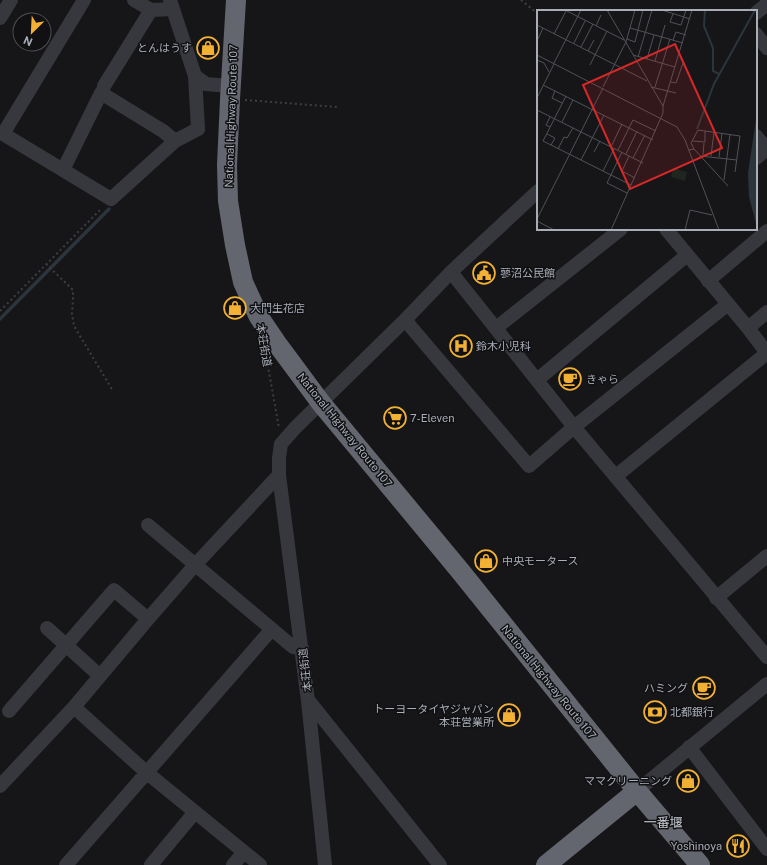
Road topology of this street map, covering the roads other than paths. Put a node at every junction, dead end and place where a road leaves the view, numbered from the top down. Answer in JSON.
{"nodes":[{"id":1,"x":11,"y":0,"type":"edge"},
{"id":2,"x":84,"y":0,"type":"edge"},
{"id":3,"x":134,"y":0,"type":"edge"},
{"id":4,"x":236,"y":0,"type":"edge"},
{"id":5,"x":172,"y":4,"type":"edge"},
{"id":6,"x":767,"y":4,"type":"edge"},
{"id":7,"x":151,"y":10,"type":"junction"},
{"id":8,"x":757,"y":12,"type":"edge"},
{"id":9,"x":0,"y":18,"type":"edge"},
{"id":10,"x":757,"y":35,"type":"edge"},
{"id":11,"x":767,"y":48,"type":"edge"},
{"id":12,"x":195,"y":76,"type":"junction"},
{"id":13,"x":104,"y":86,"type":"dead end"},
{"id":14,"x":230,"y":92,"type":"junction"},
{"id":15,"x":2,"y":133,"type":"edge"},
{"id":16,"x":757,"y":137,"type":"edge"},
{"id":17,"x":175,"y":141,"type":"junction"},
{"id":18,"x":757,"y":157,"type":"edge"},
{"id":19,"x":63,"y":170,"type":"junction"},
{"id":20,"x":537,"y":192,"type":"edge"},
{"id":21,"x":620,"y":230,"type":"edge"},
{"id":22,"x":670,"y":230,"type":"edge"},
{"id":23,"x":767,"y":231,"type":"edge"},
{"id":24,"x":687,"y":255,"type":"junction"},
{"id":25,"x":451,"y":272,"type":"junction"},
{"id":26,"x":708,"y":281,"type":"junction"},
{"id":27,"x":728,"y":304,"type":"junction"},
{"id":28,"x":767,"y":312,"type":"edge"},
{"id":29,"x":405,"y":320,"type":"junction"},
{"id":30,"x":496,"y":328,"type":"junction"},
{"id":31,"x":748,"y":328,"type":"junction"},
{"id":32,"x":767,"y":353,"type":"edge"},
{"id":33,"x":537,"y":380,"type":"junction"},
{"id":34,"x":321,"y":403,"type":"junction"},
{"id":35,"x":574,"y":427,"type":"junction"},
{"id":36,"x":279,"y":475,"type":"junction"},
{"id":37,"x":616,"y":476,"type":"junction"},
{"id":38,"x":148,"y":525,"type":"dead end"},
{"id":39,"x":767,"y":556,"type":"edge"},
{"id":40,"x":195,"y":565,"type":"junction"},
{"id":41,"x":716,"y":598,"type":"junction"},
{"id":42,"x":148,"y":619,"type":"junction"},
{"id":43,"x":47,"y":628,"type":"dead end"},
{"id":44,"x":272,"y":628,"type":"junction"},
{"id":45,"x":66,"y":645,"type":"junction"},
{"id":46,"x":302,"y":648,"type":"junction"},
{"id":47,"x":767,"y":657,"type":"edge"},
{"id":48,"x":100,"y":676,"type":"junction"},
{"id":49,"x":767,"y":684,"type":"edge"},
{"id":50,"x":308,"y":701,"type":"junction"},
{"id":51,"x":74,"y":707,"type":"junction"},
{"id":52,"x":9,"y":711,"type":"dead end"},
{"id":53,"x":689,"y":747,"type":"junction"},
{"id":54,"x":146,"y":772,"type":"junction"},
{"id":55,"x":0,"y":786,"type":"edge"},
{"id":56,"x":637,"y":791,"type":"junction"},
{"id":57,"x":195,"y":812,"type":"junction"},
{"id":58,"x":767,"y":849,"type":"edge"},
{"id":59,"x":244,"y":852,"type":"junction"},
{"id":60,"x":66,"y":865,"type":"edge"},
{"id":61,"x":151,"y":865,"type":"edge"},
{"id":62,"x":233,"y":865,"type":"edge"},
{"id":63,"x":260,"y":865,"type":"edge"},
{"id":64,"x":325,"y":865,"type":"edge"},
{"id":65,"x":440,"y":865,"type":"edge"},
{"id":66,"x":546,"y":865,"type":"edge"},
{"id":67,"x":700,"y":865,"type":"edge"}],
"edges":[{"from":1,"to":9,"type":"street"},
{"from":2,"to":15,"type":"street"},
{"from":3,"to":7,"type":"street"},
{"from":4,"to":14,"type":"highway","name":"National Highway Route 107"},
{"from":5,"to":7,"type":"street"},
{"from":5,"to":12,"type":"street"},
{"from":6,"to":8,"type":"street"},
{"from":7,"to":13,"type":"street"},
{"from":10,"to":11,"type":"street"},
{"from":12,"to":14,"type":"street"},
{"from":12,"to":17,"type":"street"},
{"from":14,"to":34,"type":"highway","name":"National Highway Route 107"},
{"from":15,"to":19,"type":"street"},
{"from":16,"to":18,"type":"street"},
{"from":17,"to":19,"type":"street"},
{"from":17,"to":19,"type":"street"},
{"from":20,"to":25,"type":"street"},
{"from":21,"to":30,"type":"street"},
{"from":22,"to":24,"type":"street"},
{"from":23,"to":26,"type":"street"},
{"from":24,"to":26,"type":"street"},
{"from":24,"to":33,"type":"street"},
{"from":25,"to":29,"type":"street"},
{"from":25,"to":30,"type":"street"},
{"from":26,"to":27,"type":"street"},
{"from":27,"to":31,"type":"street"},
{"from":27,"to":35,"type":"street"},
{"from":28,"to":31,"type":"street"},
{"from":29,"to":34,"type":"street"},
{"from":29,"to":35,"type":"street"},
{"from":30,"to":33,"type":"street"},
{"from":31,"to":32,"type":"street"},
{"from":32,"to":37,"type":"street"},
{"from":33,"to":35,"type":"street"},
{"from":34,"to":36,"type":"street","name":"本荘街道"},
{"from":34,"to":56,"type":"highway","name":"National Highway Route 107"},
{"from":35,"to":37,"type":"street"},
{"from":36,"to":40,"type":"street"},
{"from":36,"to":46,"type":"street","name":"本荘街道"},
{"from":37,"to":41,"type":"street"},
{"from":38,"to":40,"type":"street"},
{"from":39,"to":41,"type":"street"},
{"from":40,"to":42,"type":"street"},
{"from":40,"to":44,"type":"street"},
{"from":41,"to":47,"type":"street"},
{"from":42,"to":45,"type":"street"},
{"from":42,"to":48,"type":"street"},
{"from":43,"to":45,"type":"street"},
{"from":44,"to":46,"type":"street"},
{"from":44,"to":54,"type":"street"},
{"from":45,"to":48,"type":"street"},
{"from":45,"to":52,"type":"street"},
{"from":46,"to":50,"type":"street","name":"本荘街道"},
{"from":48,"to":51,"type":"street"},
{"from":49,"to":53,"type":"street"},
{"from":50,"to":64,"type":"street","name":"本荘街道"},
{"from":50,"to":65,"type":"street"},
{"from":51,"to":54,"type":"street"},
{"from":51,"to":55,"type":"street"},
{"from":53,"to":56,"type":"street"},
{"from":53,"to":58,"type":"street"},
{"from":54,"to":57,"type":"street"},
{"from":54,"to":60,"type":"street"},
{"from":56,"to":66,"type":"highway"},
{"from":56,"to":67,"type":"highway","name":"National Highway Route 107"},
{"from":57,"to":59,"type":"street"},
{"from":57,"to":61,"type":"street"},
{"from":59,"to":62,"type":"street"},
{"from":59,"to":63,"type":"street"}]}
